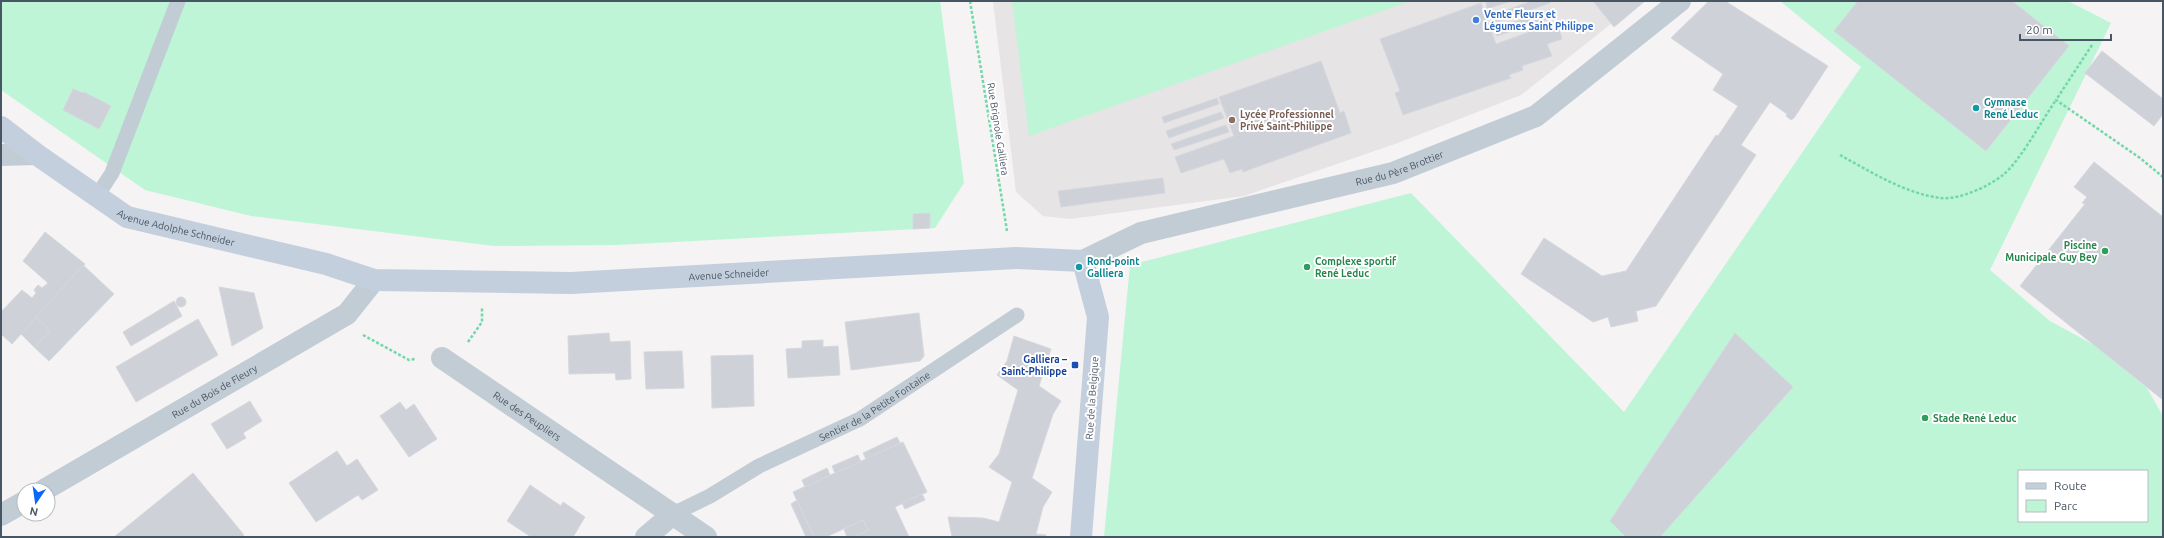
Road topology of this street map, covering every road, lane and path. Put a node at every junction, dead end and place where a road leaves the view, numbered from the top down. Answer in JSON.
{"nodes":[{"id":1,"x":178,"y":1,"type":"edge"},
{"id":2,"x":970,"y":1,"type":"edge"},
{"id":3,"x":1680,"y":1,"type":"edge"},
{"id":4,"x":2092,"y":45,"type":"dead end"},
{"id":5,"x":2056,"y":100,"type":"junction"},
{"id":6,"x":1,"y":127,"type":"edge"},
{"id":7,"x":36,"y":154,"type":"junction"},
{"id":8,"x":1,"y":155,"type":"edge"},
{"id":9,"x":1840,"y":155,"type":"dead end"},
{"id":10,"x":2163,"y":177,"type":"edge"},
{"id":11,"x":96,"y":196,"type":"junction"},
{"id":12,"x":1016,"y":258,"type":"junction"},
{"id":13,"x":1083,"y":261,"type":"junction"},
{"id":14,"x":374,"y":280,"type":"junction"},
{"id":15,"x":347,"y":314,"type":"junction"},
{"id":16,"x":1017,"y":315,"type":"dead end"},
{"id":17,"x":482,"y":322,"type":"dead end"},
{"id":18,"x":471,"y":340,"type":"dead end"},
{"id":19,"x":442,"y":358,"type":"joint"},
{"id":20,"x":56,"y":483,"type":"edge"},
{"id":21,"x":16,"y":507,"type":"edge"},
{"id":22,"x":673,"y":514,"type":"junction"},
{"id":23,"x":1,"y":515,"type":"edge"},
{"id":24,"x":646,"y":537,"type":"edge"},
{"id":25,"x":706,"y":537,"type":"edge"},
{"id":26,"x":1081,"y":537,"type":"edge"}],
"edges":[{"from":1,"to":11,"type":"lane"},
{"from":2,"to":12,"type":"path","name":"Rue Brignole Galliera"},
{"from":3,"to":13,"type":"street","name":"Rue du Père Brottier"},
{"from":4,"to":5,"type":"path"},
{"from":5,"to":9,"type":"path"},
{"from":5,"to":10,"type":"path"},
{"from":6,"to":7,"type":"street","name":"Avenue Adolphe Schneider"},
{"from":7,"to":8,"type":"street"},
{"from":7,"to":11,"type":"street","name":"Avenue Adolphe Schneider"},
{"from":11,"to":14,"type":"street","name":"Avenue Adolphe Schneider"},
{"from":12,"to":13,"type":"street","name":"Avenue Schneider"},
{"from":12,"to":14,"type":"street","name":"Avenue Schneider"},
{"from":13,"to":26,"type":"street","name":"Rue de la Belgique"},
{"from":14,"to":15,"type":"street","name":"Rue du Bois de Fleury"},
{"from":15,"to":19,"type":"path"},
{"from":15,"to":20,"type":"street","name":"Rue du Bois de Fleury"},
{"from":16,"to":22,"type":"lane","name":"Sentier de la Petite Fontaine"},
{"from":17,"to":18,"type":"path"},
{"from":19,"to":22,"type":"street","name":"Rue des Peupliers"},
{"from":21,"to":23,"type":"street"},
{"from":22,"to":24,"type":"street"},
{"from":22,"to":25,"type":"street","name":"Rue des Peupliers"}]}
